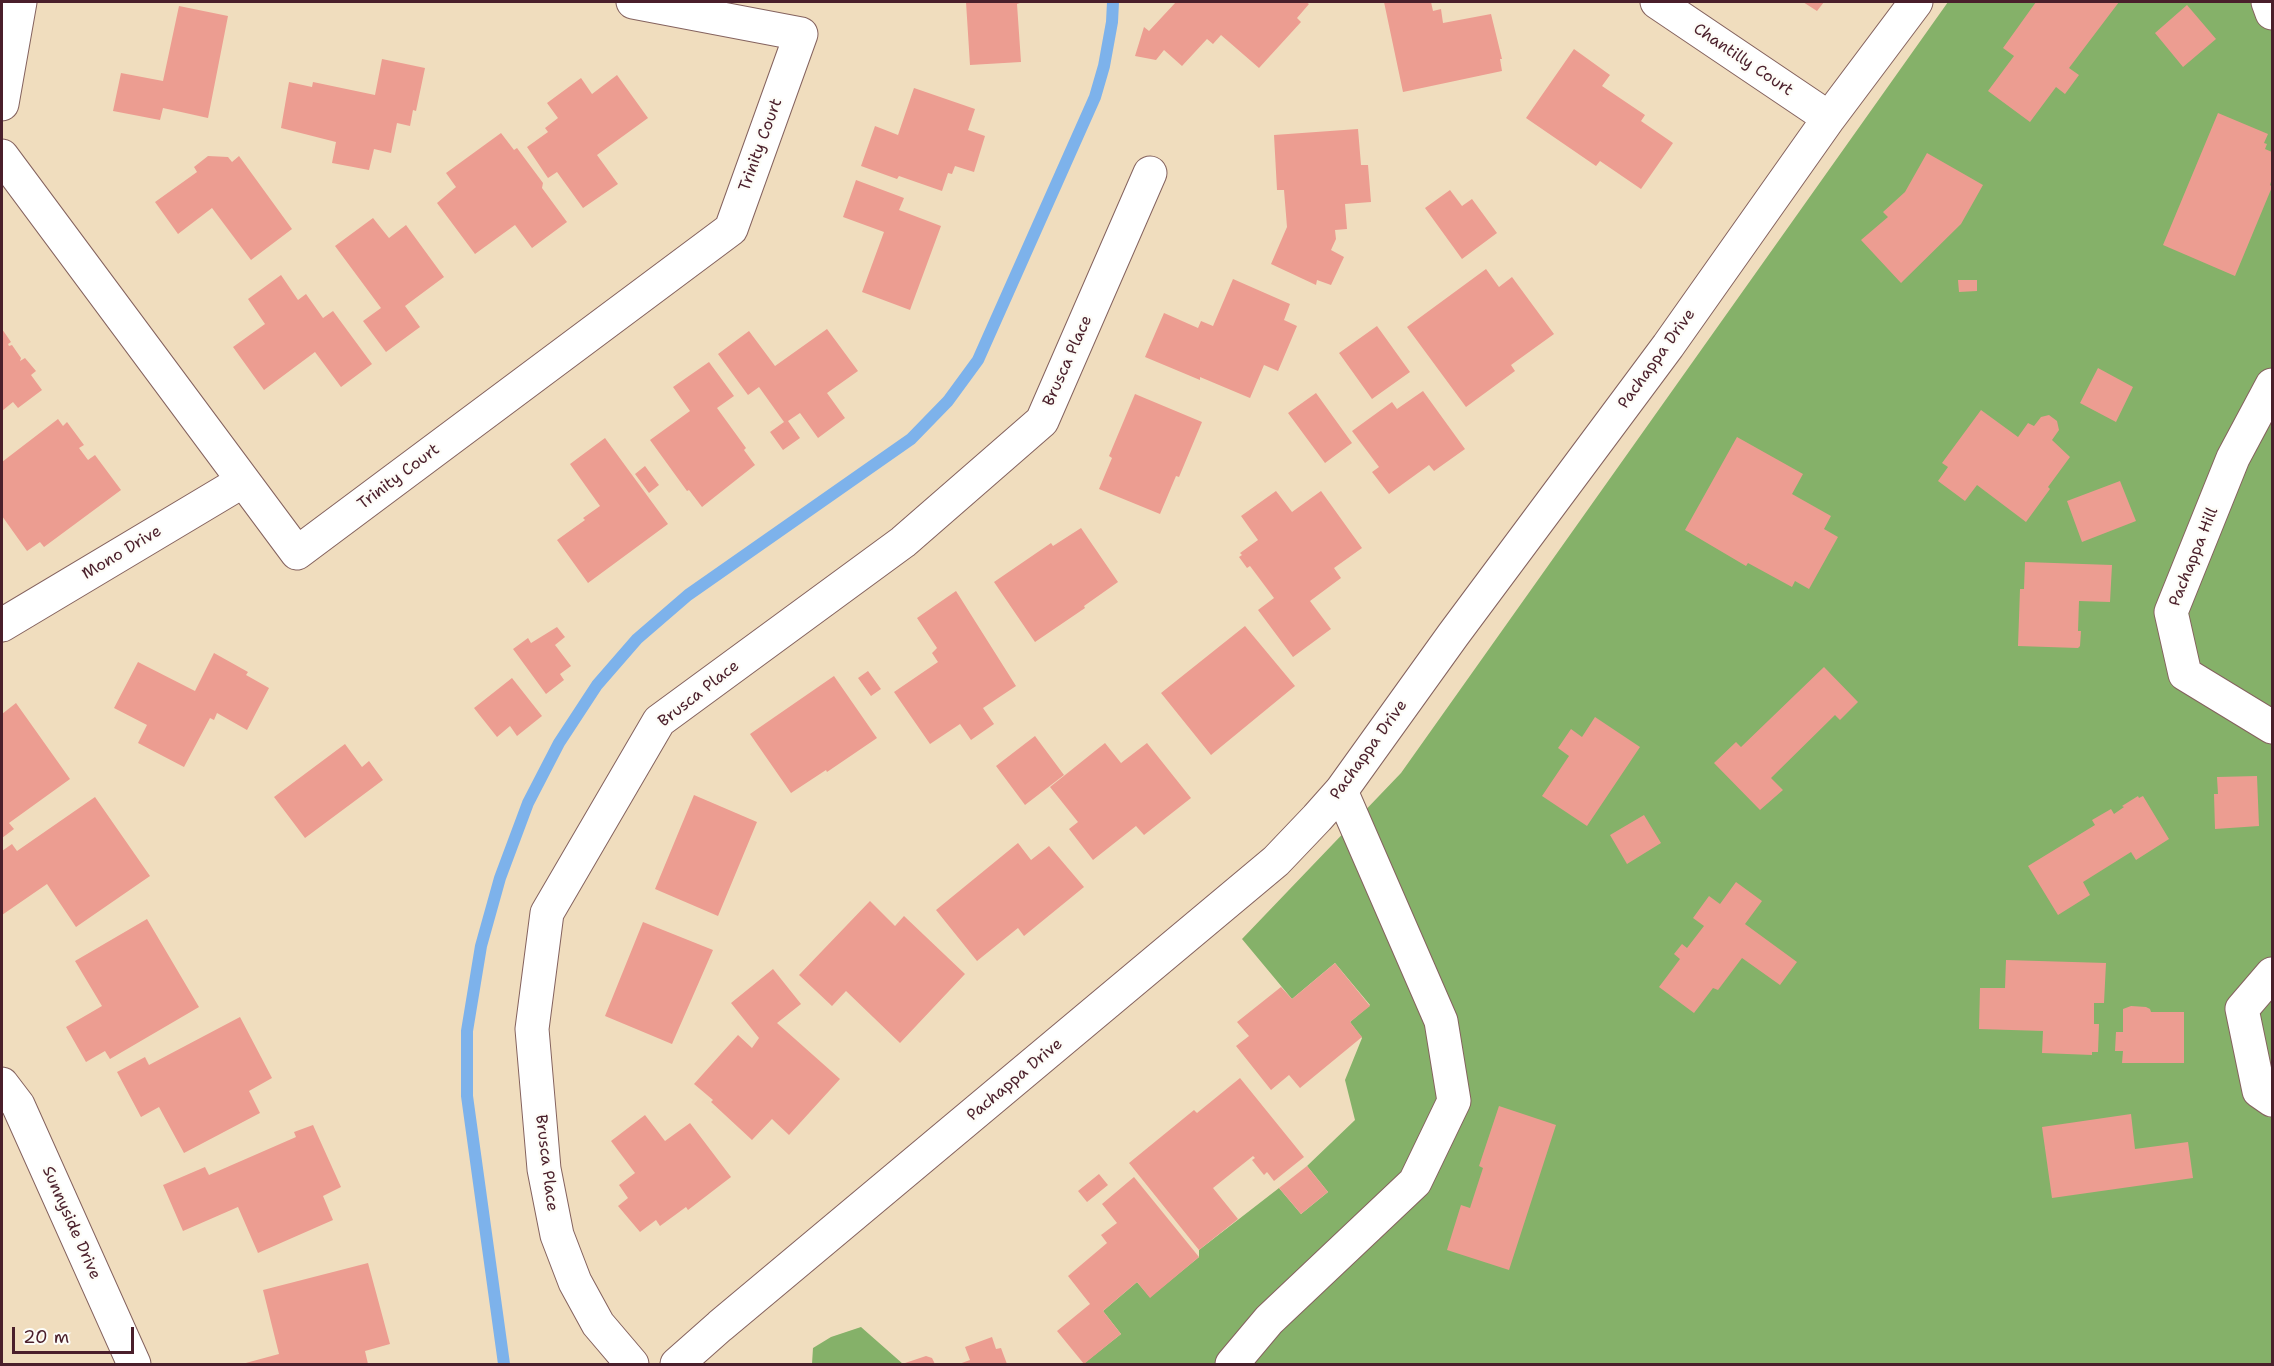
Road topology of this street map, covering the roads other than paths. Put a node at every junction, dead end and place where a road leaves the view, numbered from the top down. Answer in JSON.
{"nodes":[{"id":1,"x":20,"y":2,"type":"edge"},
{"id":2,"x":633,"y":2,"type":"edge"},
{"id":3,"x":1657,"y":2,"type":"edge"},
{"id":4,"x":1916,"y":2,"type":"edge"},
{"id":5,"x":2268,"y":2,"type":"edge"},
{"id":6,"x":2272,"y":13,"type":"edge"},
{"id":7,"x":2,"y":104,"type":"edge"},
{"id":8,"x":1829,"y":118,"type":"junction"},
{"id":9,"x":2,"y":156,"type":"edge"},
{"id":10,"x":1150,"y":173,"type":"dead end"},
{"id":11,"x":2272,"y":385,"type":"edge"},
{"id":12,"x":243,"y":481,"type":"junction"},
{"id":13,"x":2,"y":625,"type":"edge"},
{"id":14,"x":2272,"y":727,"type":"edge"},
{"id":15,"x":1341,"y":791,"type":"junction"},
{"id":16,"x":2272,"y":975,"type":"edge"},
{"id":17,"x":2,"y":1084,"type":"edge"},
{"id":18,"x":2272,"y":1100,"type":"edge"},
{"id":19,"x":134,"y":1365,"type":"edge"},
{"id":20,"x":632,"y":1365,"type":"edge"},
{"id":21,"x":677,"y":1365,"type":"edge"},
{"id":22,"x":1232,"y":1365,"type":"edge"}],
"edges":[{"from":1,"to":7,"type":"street"},
{"from":2,"to":12,"type":"street","name":"Trinity Court"},
{"from":3,"to":8,"type":"street","name":"Chantilly Court"},
{"from":4,"to":8,"type":"street","name":"Pachappa Drive"},
{"from":5,"to":6,"type":"street"},
{"from":8,"to":15,"type":"street","name":"Pachappa Drive"},
{"from":9,"to":12,"type":"street","name":"Trinity Court"},
{"from":10,"to":20,"type":"street","name":"Brusca Place"},
{"from":11,"to":14,"type":"street","name":"Pachappa Hill"},
{"from":12,"to":13,"type":"street","name":"Mono Drive"},
{"from":15,"to":21,"type":"street","name":"Pachappa Drive"},
{"from":15,"to":22,"type":"street"},
{"from":16,"to":18,"type":"street"},
{"from":17,"to":19,"type":"street","name":"Sunnyside Drive"}]}
